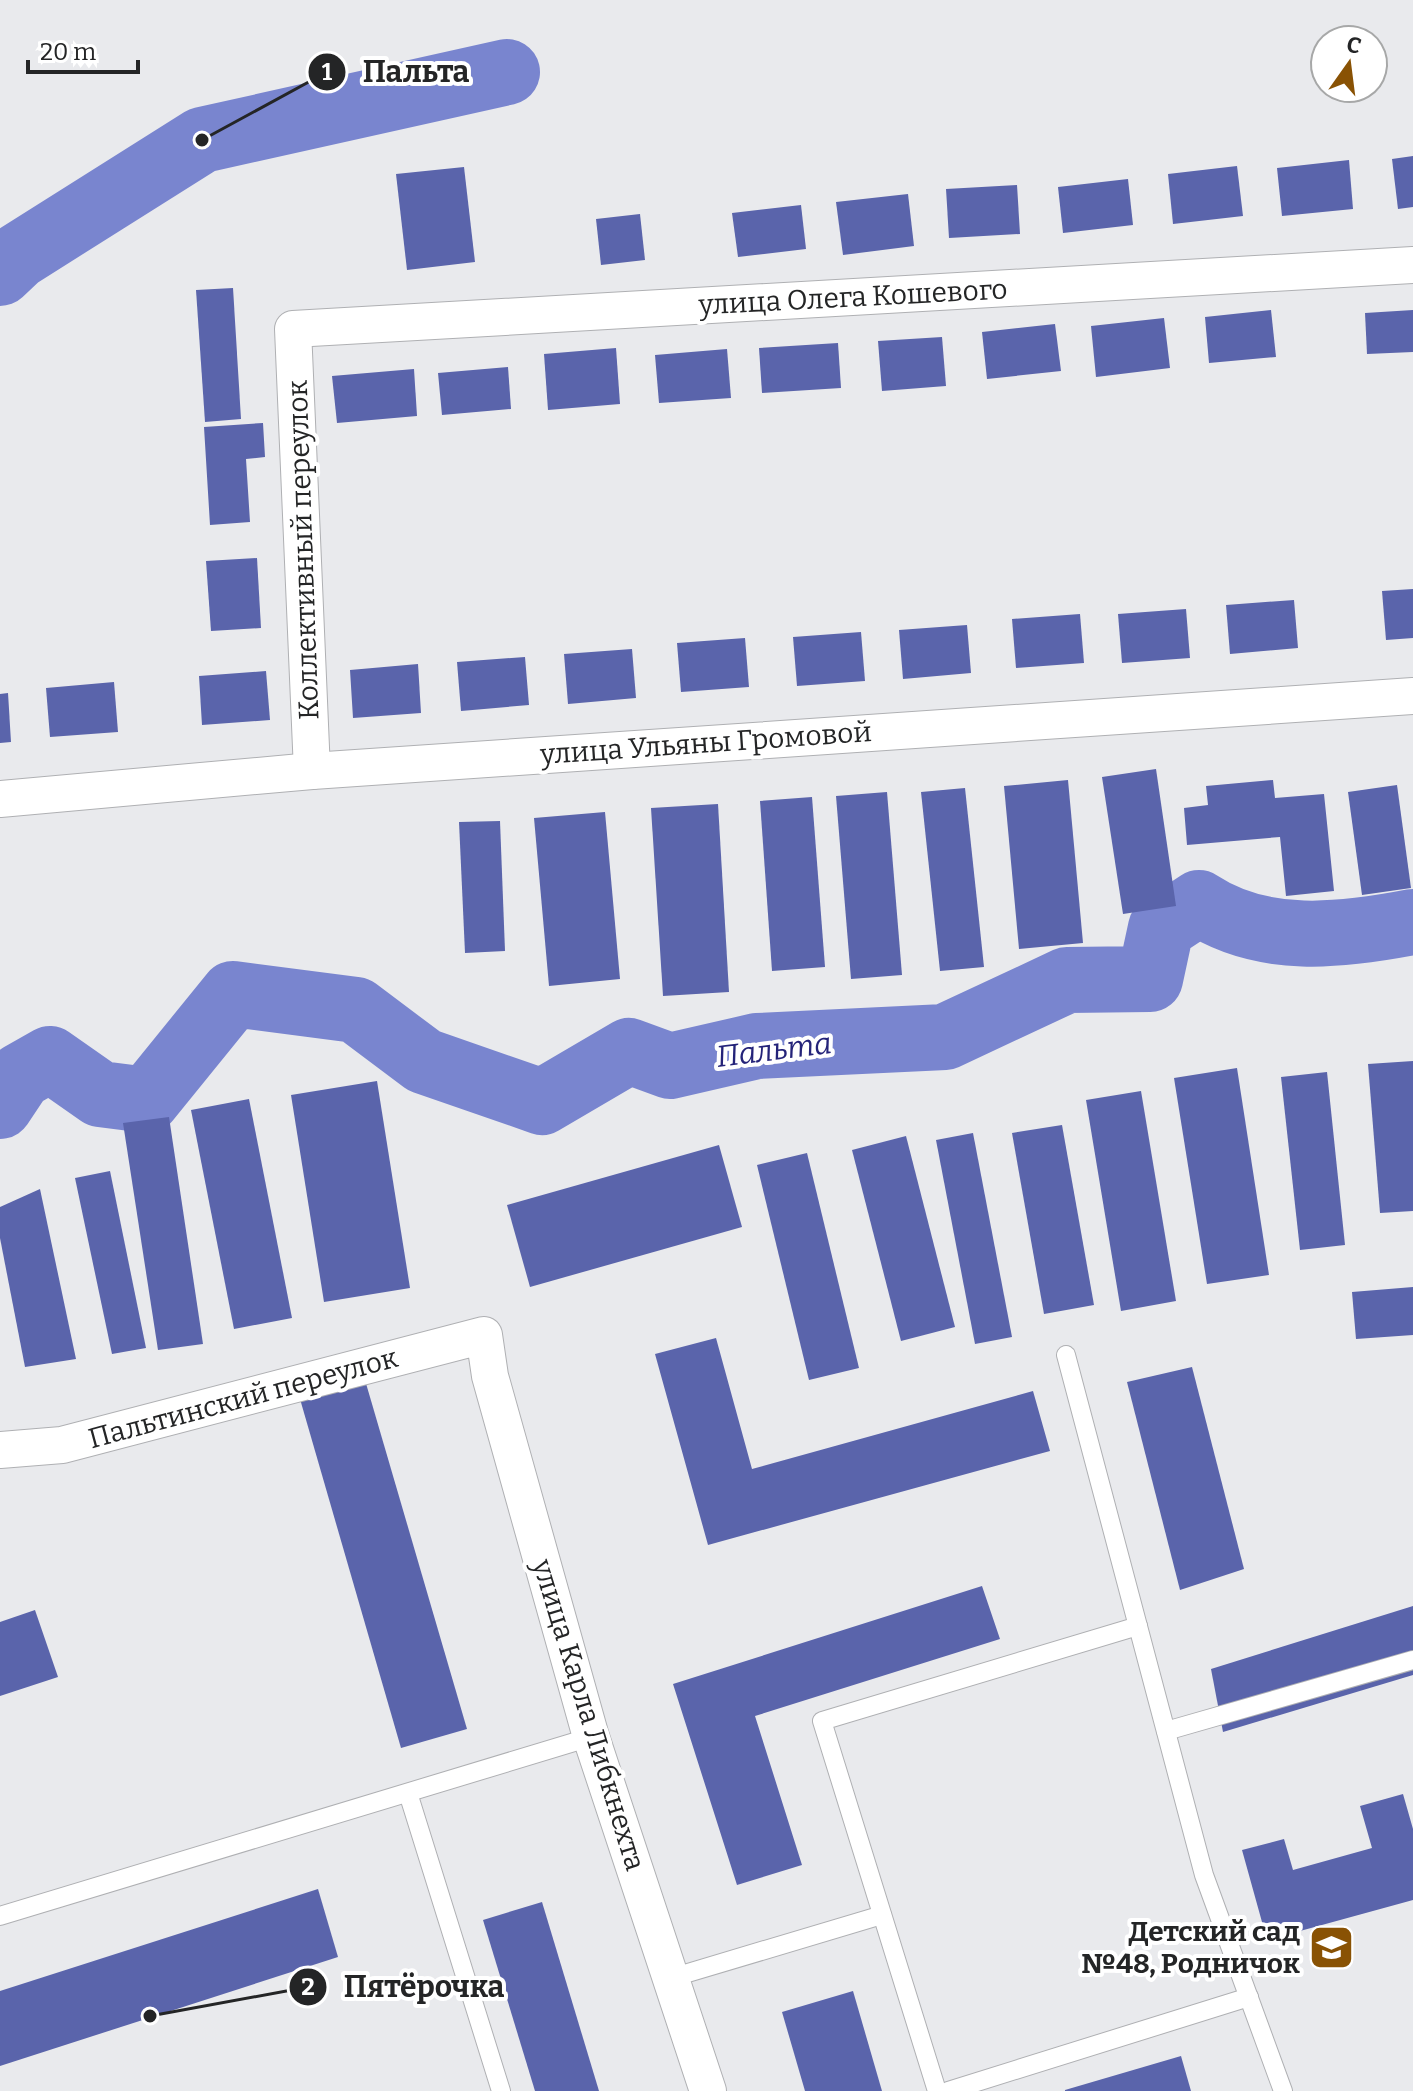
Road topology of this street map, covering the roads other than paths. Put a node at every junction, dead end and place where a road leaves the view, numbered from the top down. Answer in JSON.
{"nodes":[{"id":1,"x":1413,"y":265,"type":"edge"},
{"id":2,"x":293,"y":329,"type":"joint"},
{"id":3,"x":1413,"y":696,"type":"edge"},
{"id":4,"x":312,"y":771,"type":"junction"},
{"id":5,"x":0,"y":799,"type":"edge"},
{"id":6,"x":484,"y":1335,"type":"joint"},
{"id":7,"x":1066,"y":1355,"type":"dead end"},
{"id":8,"x":0,"y":1450,"type":"edge"},
{"id":9,"x":1138,"y":1626,"type":"junction"},
{"id":10,"x":1413,"y":1660,"type":"edge"},
{"id":11,"x":1166,"y":1731,"type":"junction"},
{"id":12,"x":591,"y":1737,"type":"junction"},
{"id":13,"x":408,"y":1793,"type":"junction"},
{"id":14,"x":882,"y":1915,"type":"junction"},
{"id":15,"x":0,"y":1916,"type":"edge"},
{"id":16,"x":671,"y":1978,"type":"junction"},
{"id":17,"x":1249,"y":1997,"type":"junction"},
{"id":18,"x":501,"y":2091,"type":"edge"},
{"id":19,"x":708,"y":2091,"type":"edge"},
{"id":20,"x":937,"y":2091,"type":"edge"},
{"id":21,"x":948,"y":2091,"type":"edge"},
{"id":22,"x":1283,"y":2091,"type":"edge"}],
"edges":[{"from":1,"to":2,"type":"street","name":"улица Олега Кошевого"},
{"from":2,"to":4,"type":"street","name":"Коллективный переулок"},
{"from":3,"to":4,"type":"street","name":"улица Ульяны Громовой"},
{"from":4,"to":5,"type":"street","name":"улица Ульяны Громовой"},
{"from":6,"to":8,"type":"street","name":"Пальтинский переулок"},
{"from":6,"to":12,"type":"street","name":"улица Карла Либкнехта"},
{"from":7,"to":9,"type":"lane"},
{"from":9,"to":11,"type":"lane"},
{"from":9,"to":14,"type":"lane"},
{"from":10,"to":11,"type":"lane"},
{"from":11,"to":17,"type":"lane"},
{"from":12,"to":13,"type":"lane"},
{"from":12,"to":16,"type":"street","name":"улица Карла Либкнехта"},
{"from":13,"to":15,"type":"lane"},
{"from":13,"to":18,"type":"lane"},
{"from":14,"to":16,"type":"lane"},
{"from":14,"to":20,"type":"lane"},
{"from":16,"to":19,"type":"street","name":"улица Карла Либкнехта"},
{"from":17,"to":21,"type":"lane"},
{"from":17,"to":22,"type":"lane"}]}
